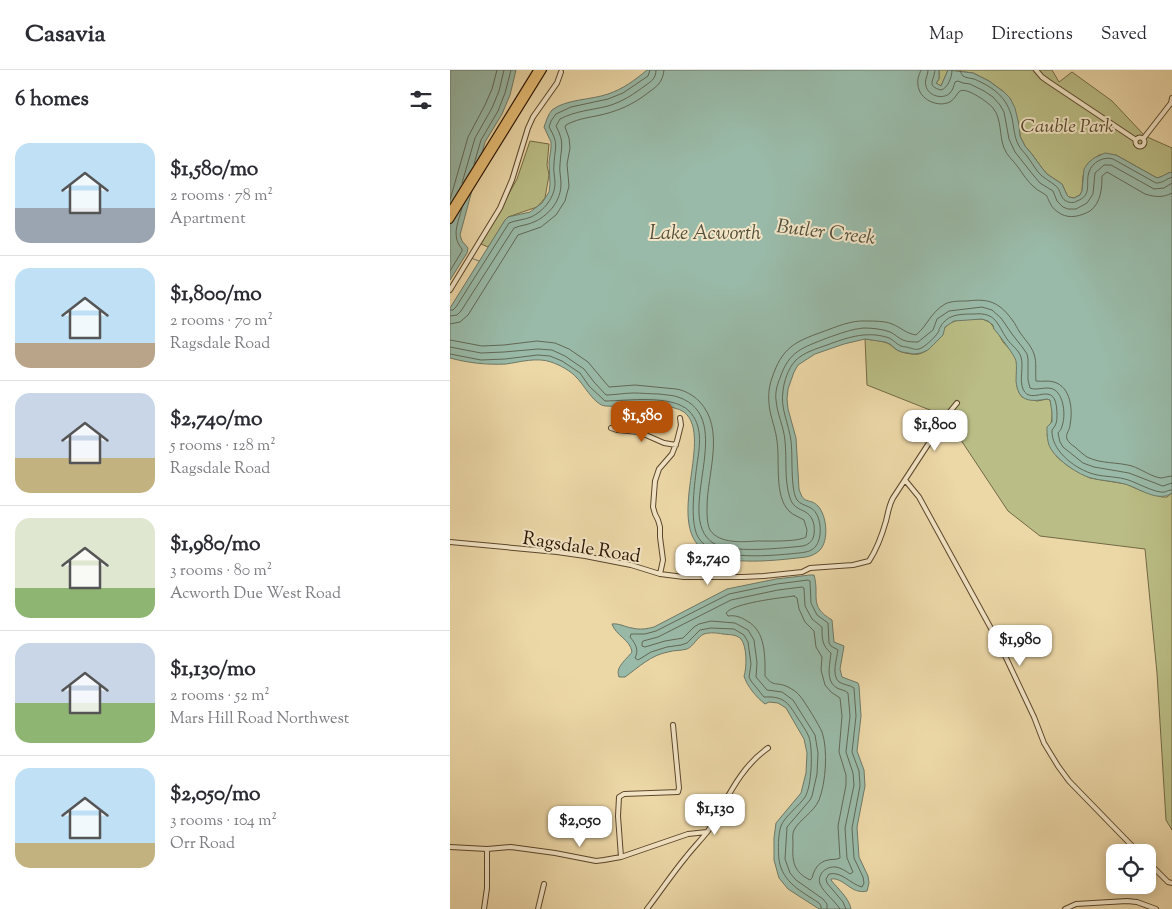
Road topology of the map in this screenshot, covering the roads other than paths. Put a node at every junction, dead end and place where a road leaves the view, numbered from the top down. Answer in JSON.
{"nodes":[{"id":1,"x":537,"y":70,"type":"edge"},
{"id":2,"x":543,"y":70,"type":"edge"},
{"id":3,"x":1036,"y":70,"type":"edge"},
{"id":4,"x":561,"y":72,"type":"dead end"},
{"id":5,"x":523,"y":98,"type":"junction"},
{"id":6,"x":1172,"y":98,"type":"edge"},
{"id":7,"x":1143,"y":139,"type":"junction"},
{"id":8,"x":1136,"y":140,"type":"junction"},
{"id":9,"x":450,"y":211,"type":"edge"},
{"id":10,"x":450,"y":220,"type":"edge"},
{"id":11,"x":450,"y":290,"type":"edge"},
{"id":12,"x":957,"y":404,"type":"dead end"},
{"id":13,"x":680,"y":418,"type":"dead end"},
{"id":14,"x":611,"y":428,"type":"dead end"},
{"id":15,"x":676,"y":445,"type":"junction"},
{"id":16,"x":905,"y":480,"type":"junction"},
{"id":17,"x":450,"y":542,"type":"edge"},
{"id":18,"x":660,"y":574,"type":"junction"},
{"id":19,"x":672,"y":725,"type":"dead end"},
{"id":20,"x":768,"y":748,"type":"dead end"},
{"id":21,"x":707,"y":832,"type":"junction"},
{"id":22,"x":1130,"y":844,"type":"edge"},
{"id":23,"x":450,"y":847,"type":"edge"},
{"id":24,"x":487,"y":849,"type":"junction"},
{"id":25,"x":621,"y":857,"type":"junction"},
{"id":26,"x":1156,"y":870,"type":"edge"},
{"id":27,"x":1172,"y":883,"type":"edge"},
{"id":28,"x":544,"y":884,"type":"dead end"},
{"id":29,"x":484,"y":909,"type":"edge"},
{"id":30,"x":538,"y":909,"type":"edge"},
{"id":31,"x":646,"y":909,"type":"edge"},
{"id":32,"x":1065,"y":909,"type":"edge"},
{"id":33,"x":1156,"y":909,"type":"edge"}],
"edges":[{"from":1,"to":5,"type":"main road"},
{"from":2,"to":5,"type":"main road"},
{"from":3,"to":8,"type":"street"},
{"from":4,"to":11,"type":"street"},
{"from":5,"to":9,"type":"main road"},
{"from":5,"to":10,"type":"main road"},
{"from":6,"to":7,"type":"street"},
{"from":7,"to":8,"type":"street"},
{"from":7,"to":8,"type":"street"},
{"from":12,"to":16,"type":"street","name":"Ragsdale Road"},
{"from":13,"to":15,"type":"street"},
{"from":14,"to":15,"type":"street"},
{"from":15,"to":18,"type":"street"},
{"from":16,"to":18,"type":"street","name":"Ragsdale Road"},
{"from":16,"to":22,"type":"street"},
{"from":17,"to":18,"type":"street","name":"Ragsdale Road"},
{"from":19,"to":25,"type":"street"},
{"from":20,"to":21,"type":"street"},
{"from":21,"to":25,"type":"street"},
{"from":21,"to":31,"type":"street"},
{"from":23,"to":24,"type":"street"},
{"from":24,"to":25,"type":"street"},
{"from":24,"to":29,"type":"street"},
{"from":26,"to":27,"type":"street"},
{"from":28,"to":30,"type":"street"},
{"from":32,"to":33,"type":"street"}]}
